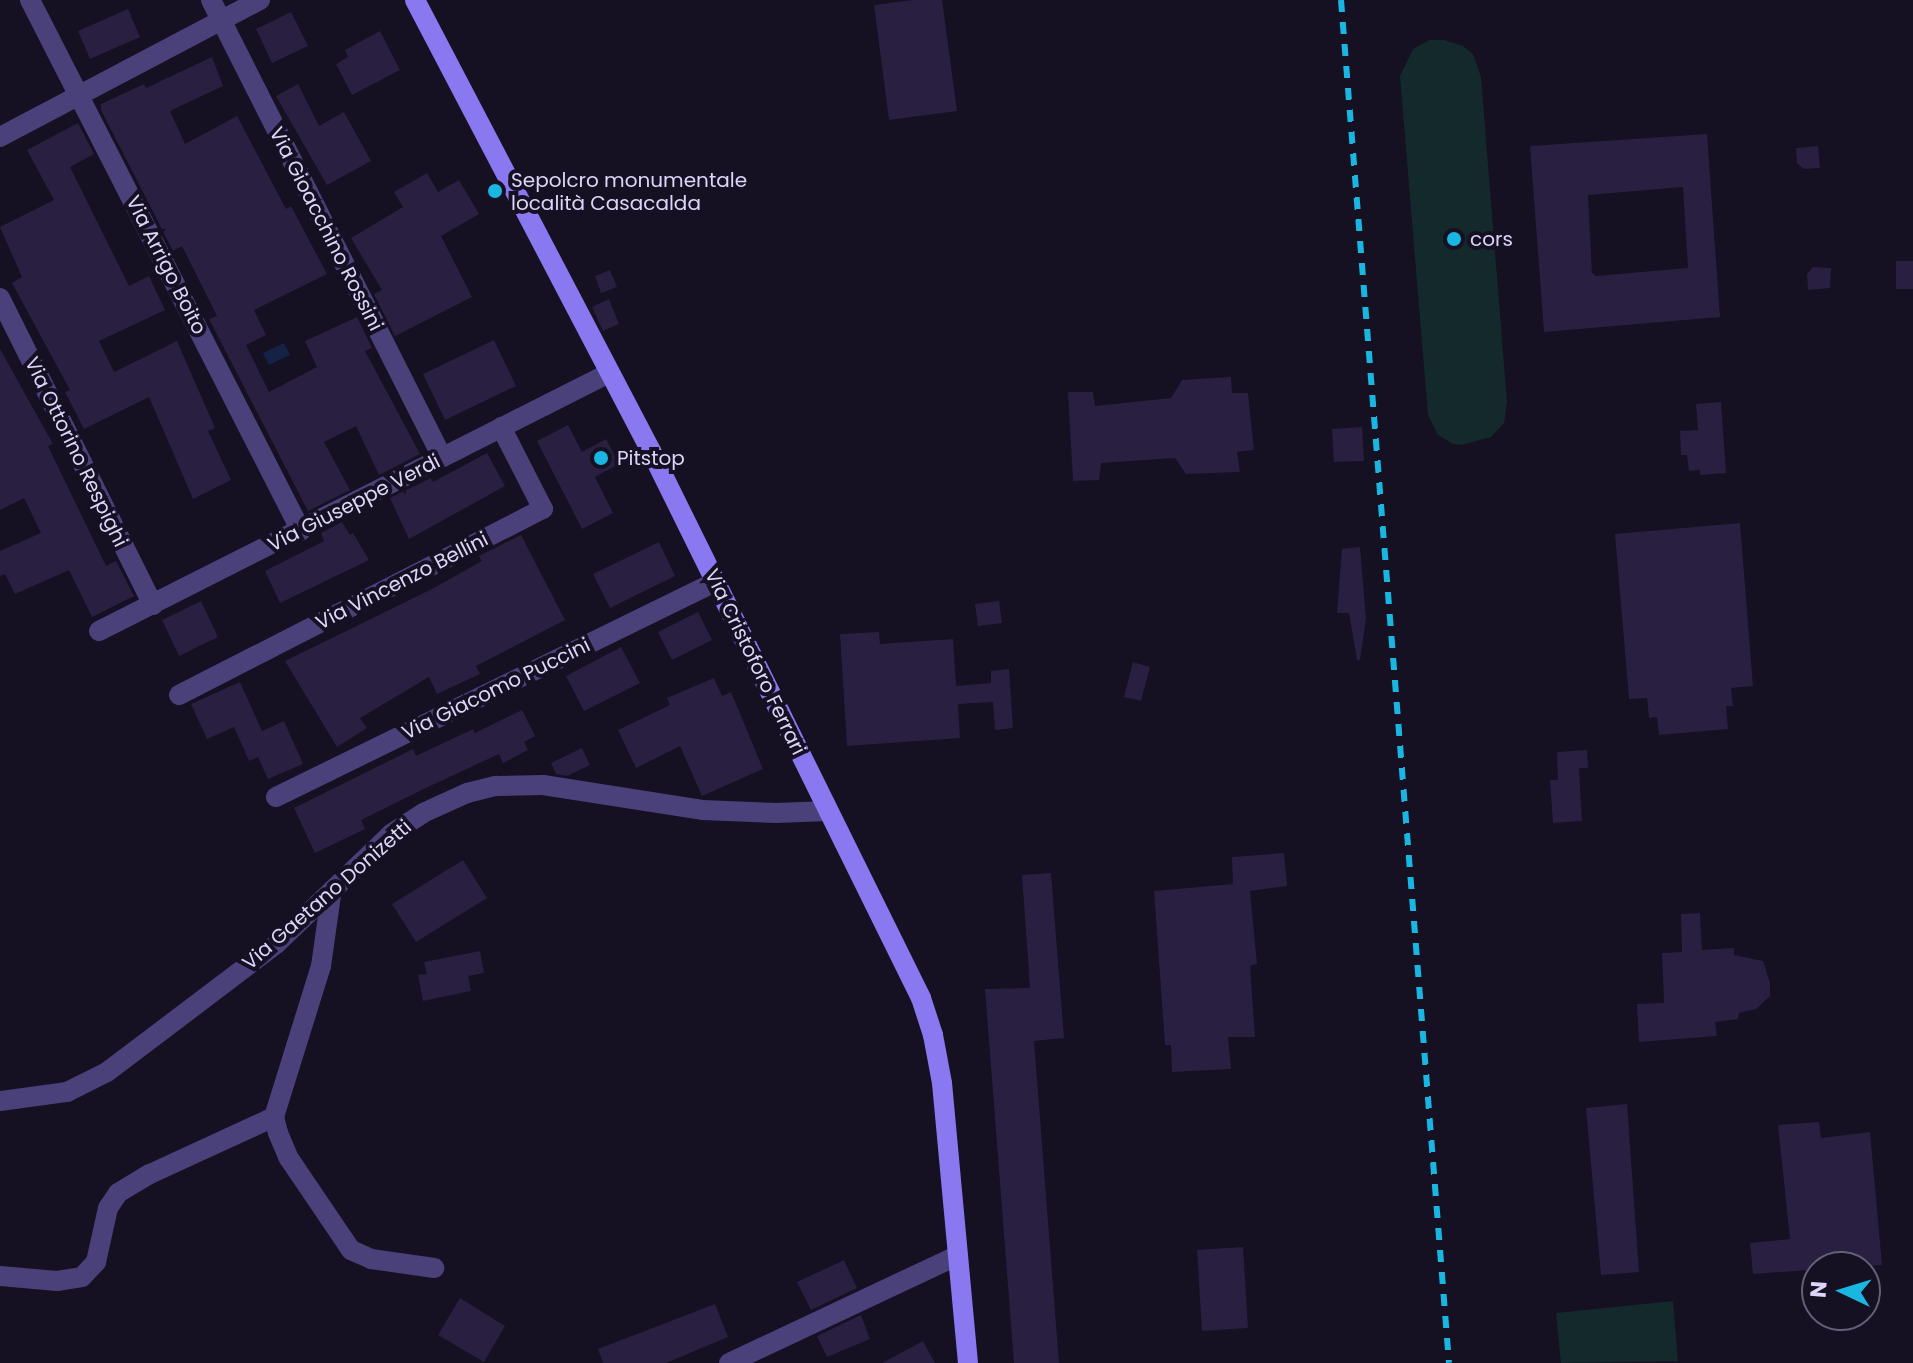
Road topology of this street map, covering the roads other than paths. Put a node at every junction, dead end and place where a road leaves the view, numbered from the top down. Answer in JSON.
{"nodes":[{"id":1,"x":30,"y":0,"type":"edge"},
{"id":2,"x":211,"y":0,"type":"edge"},
{"id":3,"x":260,"y":0,"type":"edge"},
{"id":4,"x":415,"y":0,"type":"edge"},
{"id":5,"x":222,"y":21,"type":"junction"},
{"id":6,"x":80,"y":96,"type":"junction"},
{"id":7,"x":0,"y":137,"type":"edge"},
{"id":8,"x":0,"y":298,"type":"edge"},
{"id":9,"x":609,"y":373,"type":"junction"},
{"id":10,"x":501,"y":427,"type":"junction"},
{"id":11,"x":442,"y":457,"type":"junction"},
{"id":12,"x":301,"y":531,"type":"junction"},
{"id":13,"x":716,"y":581,"type":"junction"},
{"id":14,"x":153,"y":605,"type":"junction"},
{"id":15,"x":99,"y":631,"type":"dead end"},
{"id":16,"x":179,"y":695,"type":"dead end"},
{"id":17,"x":276,"y":797,"type":"dead end"},
{"id":18,"x":828,"y":811,"type":"junction"},
{"id":19,"x":331,"y":895,"type":"junction"},
{"id":20,"x":0,"y":1101,"type":"edge"},
{"id":21,"x":274,"y":1117,"type":"junction"},
{"id":22,"x":958,"y":1255,"type":"junction"},
{"id":23,"x":434,"y":1268,"type":"dead end"},
{"id":24,"x":0,"y":1276,"type":"edge"},
{"id":25,"x":729,"y":1363,"type":"edge"},
{"id":26,"x":968,"y":1363,"type":"edge"}],
"edges":[{"from":1,"to":6,"type":"street","name":"Via Arrigo Boito"},
{"from":2,"to":5,"type":"street","name":"Via Gioacchino Rossini"},
{"from":3,"to":5,"type":"street"},
{"from":4,"to":9,"type":"main road","name":"Via Cristoforo Ferrari"},
{"from":5,"to":6,"type":"street"},
{"from":5,"to":11,"type":"street","name":"Via Gioacchino Rossini"},
{"from":6,"to":7,"type":"street"},
{"from":6,"to":12,"type":"street","name":"Via Arrigo Boito"},
{"from":8,"to":14,"type":"street","name":"Via Ottorino Respighi"},
{"from":9,"to":10,"type":"street","name":"Via Giuseppe Verdi"},
{"from":9,"to":13,"type":"main road","name":"Via Cristoforo Ferrari"},
{"from":10,"to":11,"type":"street","name":"Via Giuseppe Verdi"},
{"from":10,"to":16,"type":"street","name":"Via Vincenzo Bellini"},
{"from":11,"to":12,"type":"street","name":"Via Giuseppe Verdi"},
{"from":12,"to":14,"type":"street","name":"Via Giuseppe Verdi"},
{"from":13,"to":17,"type":"street","name":"Via Giacomo Puccini"},
{"from":13,"to":18,"type":"main road","name":"Via Cristoforo Ferrari"},
{"from":14,"to":15,"type":"street","name":"Via Giuseppe Verdi"},
{"from":18,"to":19,"type":"street","name":"Via Gaetano Donizetti"},
{"from":18,"to":22,"type":"main road","name":"Via Cristoforo Ferrari"},
{"from":19,"to":20,"type":"street","name":"Via Gaetano Donizetti"},
{"from":19,"to":21,"type":"street"},
{"from":21,"to":23,"type":"street"},
{"from":21,"to":24,"type":"street"},
{"from":22,"to":25,"type":"street"},
{"from":22,"to":26,"type":"main road","name":"Via Cristoforo Ferrari"}]}
